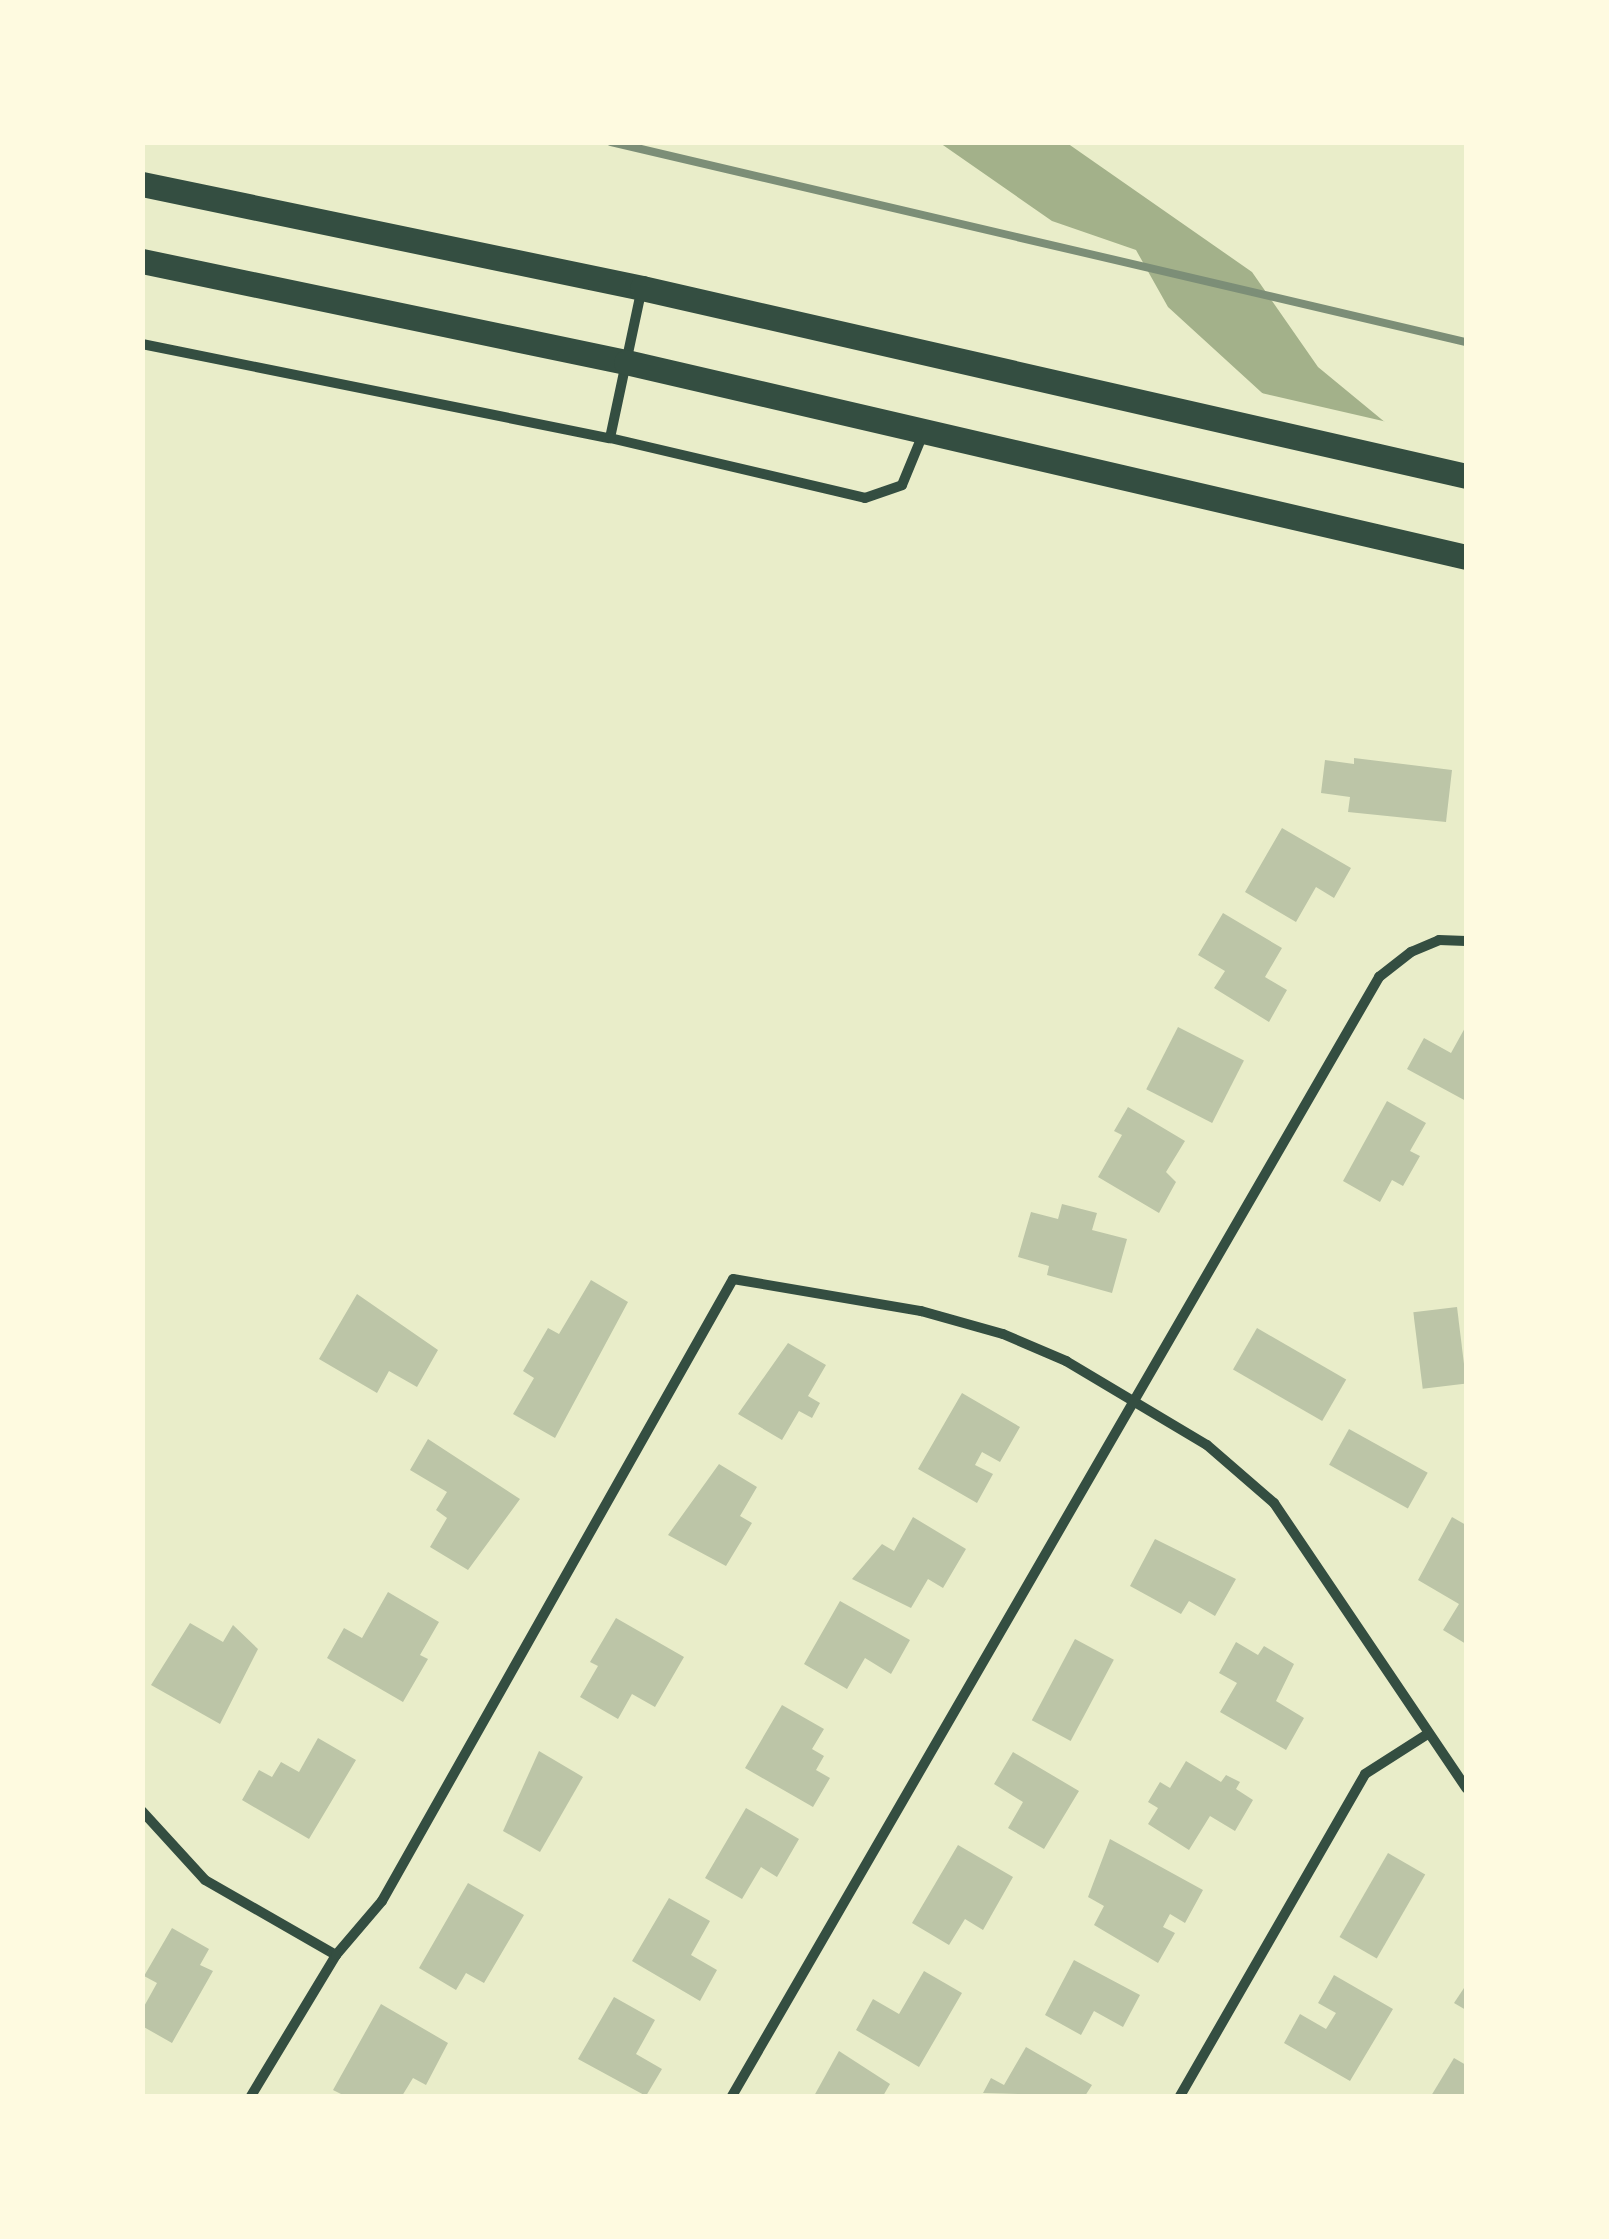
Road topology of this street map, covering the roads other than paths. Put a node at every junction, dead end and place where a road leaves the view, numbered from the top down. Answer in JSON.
{"nodes":[{"id":1,"x":142,"y":184,"type":"edge"},
{"id":2,"x":142,"y":262,"type":"edge"},
{"id":3,"x":642,"y":288,"type":"junction"},
{"id":4,"x":142,"y":344,"type":"edge"},
{"id":5,"x":626,"y":362,"type":"junction"},
{"id":6,"x":924,"y":434,"type":"junction"},
{"id":7,"x":610,"y":438,"type":"junction"},
{"id":8,"x":1466,"y":476,"type":"edge"},
{"id":9,"x":1466,"y":557,"type":"edge"},
{"id":10,"x":1466,"y":941,"type":"edge"},
{"id":11,"x":1134,"y":1400,"type":"junction"},
{"id":12,"x":1426,"y":1735,"type":"junction"},
{"id":13,"x":1466,"y":1788,"type":"edge"},
{"id":14,"x":142,"y":1812,"type":"edge"},
{"id":15,"x":336,"y":1955,"type":"junction"},
{"id":16,"x":252,"y":2096,"type":"edge"},
{"id":17,"x":732,"y":2096,"type":"edge"},
{"id":18,"x":1180,"y":2096,"type":"edge"}],
"edges":[{"from":1,"to":3,"type":"main road"},
{"from":2,"to":5,"type":"main road"},
{"from":3,"to":5,"type":"street"},
{"from":3,"to":8,"type":"main road"},
{"from":4,"to":7,"type":"street"},
{"from":5,"to":6,"type":"main road"},
{"from":5,"to":7,"type":"street"},
{"from":6,"to":7,"type":"street"},
{"from":6,"to":9,"type":"main road"},
{"from":10,"to":11,"type":"street"},
{"from":11,"to":12,"type":"street"},
{"from":11,"to":15,"type":"street"},
{"from":11,"to":17,"type":"street"},
{"from":12,"to":13,"type":"street"},
{"from":12,"to":18,"type":"street"},
{"from":14,"to":15,"type":"street"},
{"from":15,"to":16,"type":"street"}]}
